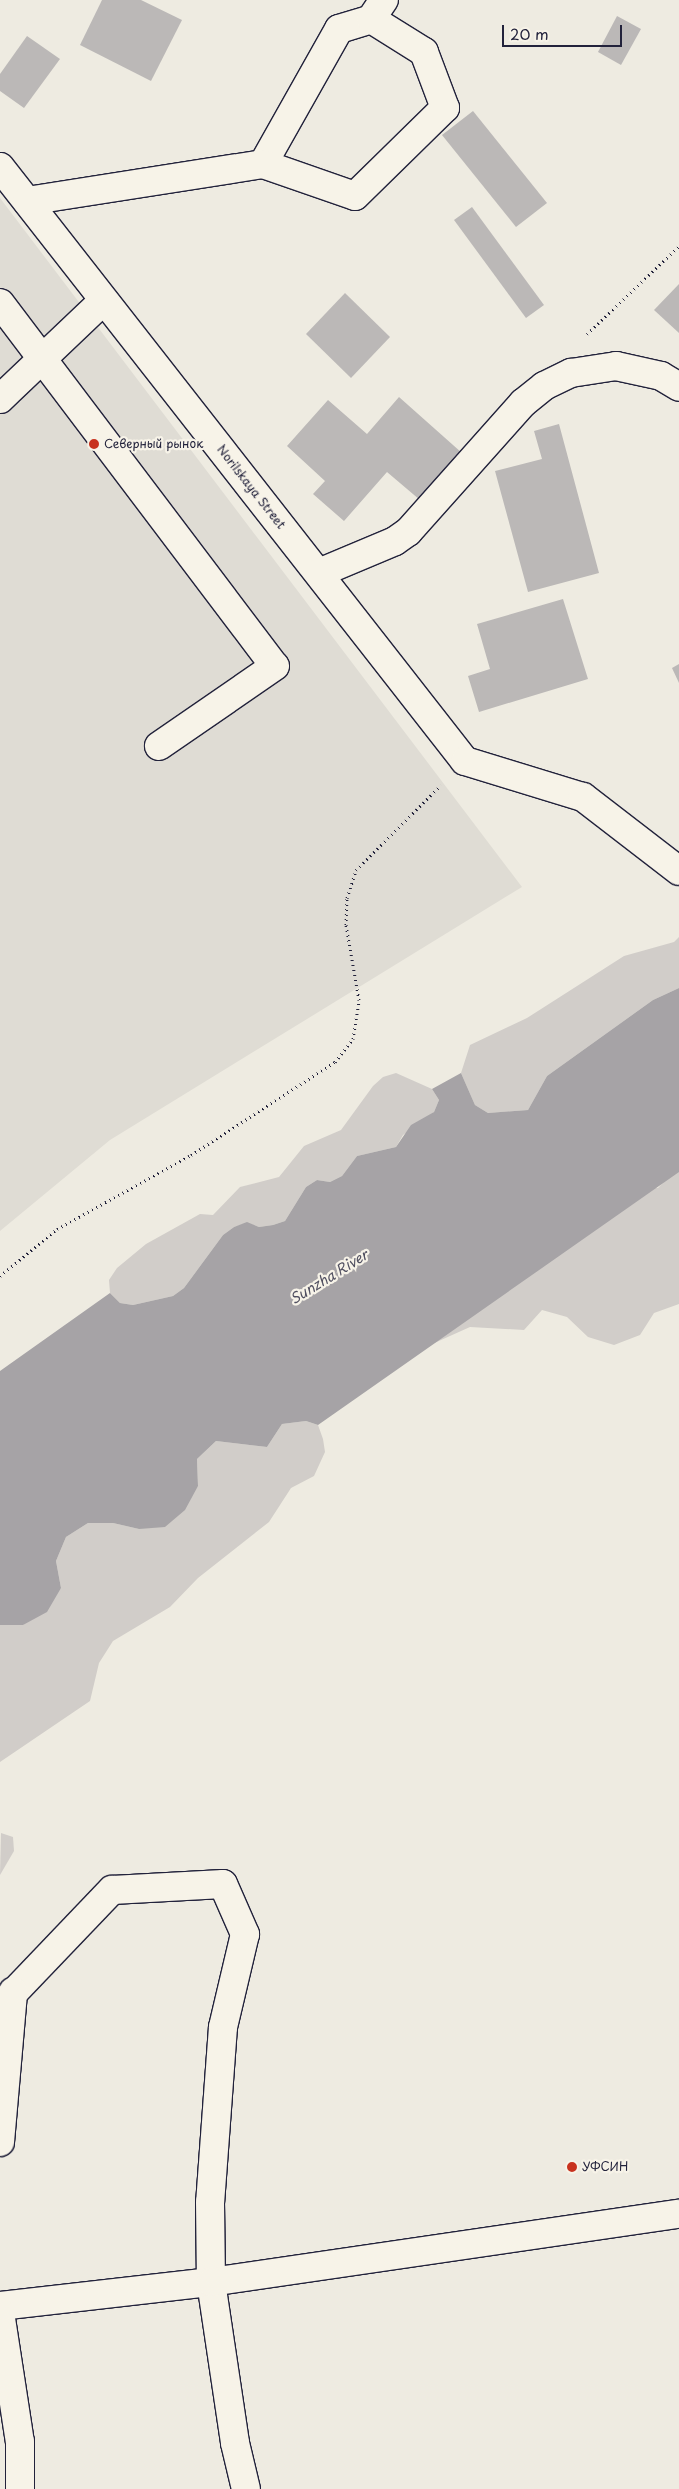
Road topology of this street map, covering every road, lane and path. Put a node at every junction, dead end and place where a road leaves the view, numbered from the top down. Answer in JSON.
{"nodes":[{"id":1,"x":377,"y":9,"type":"edge"},
{"id":2,"x":263,"y":164,"type":"junction"},
{"id":3,"x":0,"y":167,"type":"edge"},
{"id":4,"x":27,"y":201,"type":"junction"},
{"id":5,"x":679,"y":246,"type":"edge"},
{"id":6,"x":104,"y":301,"type":"junction"},
{"id":7,"x":0,"y":303,"type":"edge"},
{"id":8,"x":582,"y":341,"type":"dead end"},
{"id":9,"x":43,"y":358,"type":"junction"},
{"id":10,"x":679,"y":387,"type":"edge"},
{"id":11,"x":0,"y":399,"type":"edge"},
{"id":12,"x":319,"y":573,"type":"junction"},
{"id":13,"x":159,"y":746,"type":"dead end"},
{"id":14,"x":465,"y":760,"type":"junction"},
{"id":15,"x":679,"y":871,"type":"edge"},
{"id":16,"x":0,"y":1276,"type":"edge"},
{"id":17,"x":7,"y":2000,"type":"edge"},
{"id":18,"x":0,"y":2142,"type":"edge"},
{"id":19,"x":679,"y":2214,"type":"edge"},
{"id":20,"x":211,"y":2282,"type":"junction"},
{"id":21,"x":0,"y":2306,"type":"edge"},
{"id":22,"x":0,"y":2312,"type":"edge"},
{"id":23,"x":20,"y":2489,"type":"edge"},
{"id":24,"x":246,"y":2489,"type":"edge"}],
"edges":[{"from":1,"to":2,"type":"street"},
{"from":1,"to":2,"type":"street"},
{"from":2,"to":4,"type":"street"},
{"from":3,"to":4,"type":"street","name":"Norilskaya Street"},
{"from":4,"to":6,"type":"street","name":"Norilskaya Street"},
{"from":5,"to":8,"type":"path"},
{"from":6,"to":9,"type":"street"},
{"from":6,"to":12,"type":"street","name":"Norilskaya Street"},
{"from":7,"to":9,"type":"street"},
{"from":9,"to":11,"type":"street"},
{"from":9,"to":13,"type":"street"},
{"from":10,"to":12,"type":"street"},
{"from":12,"to":14,"type":"street","name":"Norilskaya Street"},
{"from":14,"to":15,"type":"street"},
{"from":14,"to":16,"type":"path"},
{"from":17,"to":18,"type":"street"},
{"from":17,"to":20,"type":"street"},
{"from":19,"to":20,"type":"street"},
{"from":20,"to":21,"type":"street"},
{"from":20,"to":24,"type":"street"},
{"from":22,"to":23,"type":"street"}]}
